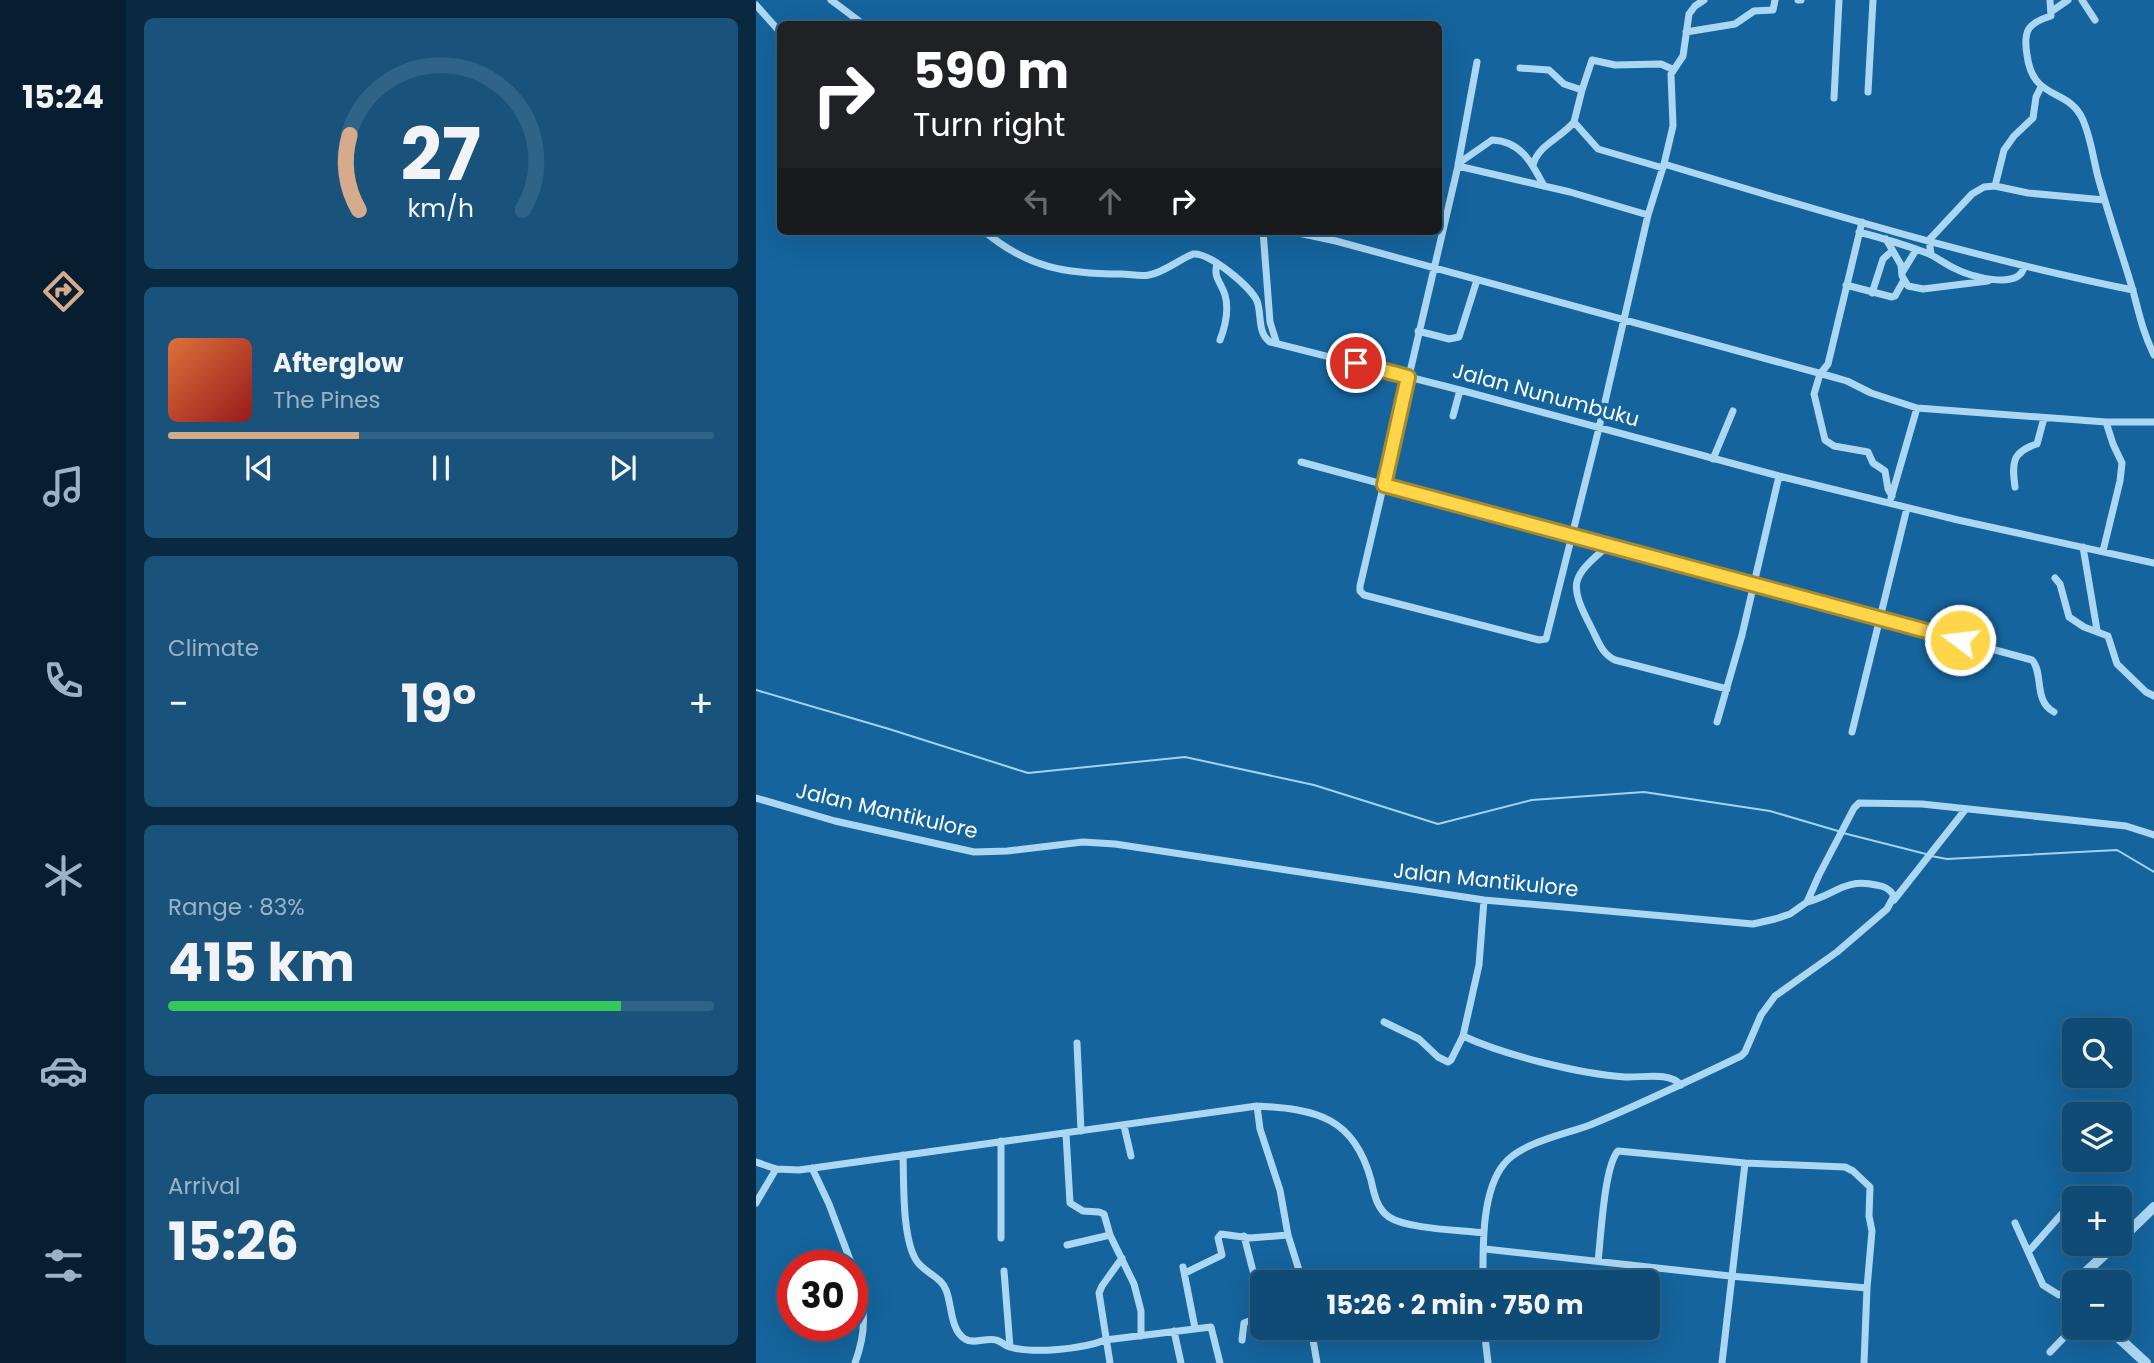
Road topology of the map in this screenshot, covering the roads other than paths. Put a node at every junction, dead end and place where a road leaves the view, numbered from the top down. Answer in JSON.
{"nodes":[{"id":1,"x":831,"y":0,"type":"edge"},
{"id":2,"x":1704,"y":0,"type":"edge"},
{"id":3,"x":1775,"y":0,"type":"edge"},
{"id":4,"x":1839,"y":0,"type":"edge"},
{"id":5,"x":1873,"y":0,"type":"edge"},
{"id":6,"x":2050,"y":0,"type":"edge"},
{"id":7,"x":2068,"y":0,"type":"edge"},
{"id":8,"x":2082,"y":0,"type":"edge"},
{"id":9,"x":756,"y":5,"type":"edge"},
{"id":10,"x":2052,"y":11,"type":"junction"},
{"id":11,"x":2095,"y":20,"type":"dead end"},
{"id":12,"x":859,"y":21,"type":"edge"},
{"id":13,"x":777,"y":29,"type":"edge"},
{"id":14,"x":1686,"y":32,"type":"junction"},
{"id":15,"x":1477,"y":62,"type":"dead end"},
{"id":16,"x":1520,"y":68,"type":"dead end"},
{"id":17,"x":1672,"y":69,"type":"junction"},
{"id":18,"x":2041,"y":87,"type":"junction"},
{"id":19,"x":1582,"y":90,"type":"junction"},
{"id":20,"x":1868,"y":92,"type":"dead end"},
{"id":21,"x":1834,"y":98,"type":"dead end"},
{"id":22,"x":1574,"y":122,"type":"junction"},
{"id":23,"x":1459,"y":164,"type":"junction"},
{"id":24,"x":1533,"y":166,"type":"junction"},
{"id":25,"x":1664,"y":166,"type":"junction"},
{"id":26,"x":1544,"y":186,"type":"junction"},
{"id":27,"x":1995,"y":186,"type":"junction"},
{"id":28,"x":2105,"y":200,"type":"junction"},
{"id":29,"x":1648,"y":215,"type":"junction"},
{"id":30,"x":1862,"y":222,"type":"junction"},
{"id":31,"x":1859,"y":232,"type":"junction"},
{"id":32,"x":989,"y":235,"type":"edge"},
{"id":33,"x":1263,"y":235,"type":"edge"},
{"id":34,"x":1308,"y":235,"type":"edge"},
{"id":35,"x":1442,"y":235,"type":"edge"},
{"id":36,"x":1442,"y":235,"type":"edge"},
{"id":37,"x":1886,"y":239,"type":"junction"},
{"id":38,"x":1929,"y":240,"type":"junction"},
{"id":39,"x":1916,"y":250,"type":"junction"},
{"id":40,"x":1892,"y":251,"type":"junction"},
{"id":41,"x":1931,"y":254,"type":"junction"},
{"id":42,"x":1217,"y":264,"type":"junction"},
{"id":43,"x":2024,"y":267,"type":"junction"},
{"id":44,"x":1434,"y":268,"type":"junction"},
{"id":45,"x":1903,"y":277,"type":"junction"},
{"id":46,"x":1477,"y":280,"type":"junction"},
{"id":47,"x":1999,"y":280,"type":"junction"},
{"id":48,"x":1846,"y":285,"type":"junction"},
{"id":49,"x":2133,"y":290,"type":"junction"},
{"id":50,"x":1872,"y":293,"type":"junction"},
{"id":51,"x":1623,"y":320,"type":"junction"},
{"id":52,"x":1418,"y":331,"type":"junction"},
{"id":53,"x":1220,"y":340,"type":"dead end"},
{"id":54,"x":1276,"y":341,"type":"junction"},
{"id":55,"x":2151,"y":343,"type":"edge"},
{"id":56,"x":2154,"y":355,"type":"edge"},
{"id":57,"x":1820,"y":374,"type":"junction"},
{"id":58,"x":1408,"y":377,"type":"junction"},
{"id":59,"x":1460,"y":390,"type":"junction"},
{"id":60,"x":1917,"y":408,"type":"junction"},
{"id":61,"x":1733,"y":411,"type":"dead end"},
{"id":62,"x":1453,"y":416,"type":"dead end"},
{"id":63,"x":2044,"y":418,"type":"junction"},
{"id":64,"x":2106,"y":422,"type":"junction"},
{"id":65,"x":2154,"y":422,"type":"edge"},
{"id":66,"x":1599,"y":428,"type":"junction"},
{"id":67,"x":1713,"y":459,"type":"junction"},
{"id":68,"x":1301,"y":462,"type":"dead end"},
{"id":69,"x":1779,"y":476,"type":"junction"},
{"id":70,"x":1384,"y":485,"type":"junction"},
{"id":71,"x":2015,"y":487,"type":"dead end"},
{"id":72,"x":1890,"y":500,"type":"junction"},
{"id":73,"x":1907,"y":508,"type":"junction"},
{"id":74,"x":1572,"y":534,"type":"junction"},
{"id":75,"x":1608,"y":545,"type":"junction"},
{"id":76,"x":2083,"y":547,"type":"junction"},
{"id":77,"x":2103,"y":551,"type":"junction"},
{"id":78,"x":2154,"y":563,"type":"edge"},
{"id":79,"x":2055,"y":578,"type":"dead end"},
{"id":80,"x":1754,"y":585,"type":"junction"},
{"id":81,"x":1878,"y":618,"type":"junction"},
{"id":82,"x":2097,"y":631,"type":"junction"},
{"id":83,"x":1727,"y":689,"type":"junction"},
{"id":84,"x":2154,"y":696,"type":"edge"},
{"id":85,"x":2054,"y":712,"type":"dead end"},
{"id":86,"x":1717,"y":722,"type":"dead end"},
{"id":87,"x":1852,"y":733,"type":"dead end"},
{"id":88,"x":756,"y":798,"type":"edge"},
{"id":89,"x":1965,"y":810,"type":"junction"},
{"id":90,"x":2154,"y":835,"type":"edge"},
{"id":91,"x":1484,"y":900,"type":"junction"},
{"id":92,"x":1893,"y":901,"type":"junction"},
{"id":93,"x":1807,"y":902,"type":"junction"},
{"id":94,"x":1384,"y":1022,"type":"dead end"},
{"id":95,"x":1463,"y":1037,"type":"junction"},
{"id":96,"x":1077,"y":1043,"type":"dead end"},
{"id":97,"x":1681,"y":1085,"type":"junction"},
{"id":98,"x":1257,"y":1106,"type":"junction"},
{"id":99,"x":1124,"y":1126,"type":"junction"},
{"id":100,"x":1082,"y":1131,"type":"junction"},
{"id":101,"x":1066,"y":1134,"type":"junction"},
{"id":102,"x":1001,"y":1141,"type":"junction"},
{"id":103,"x":903,"y":1155,"type":"junction"},
{"id":104,"x":1131,"y":1156,"type":"dead end"},
{"id":105,"x":756,"y":1162,"type":"edge"},
{"id":106,"x":1745,"y":1163,"type":"junction"},
{"id":107,"x":813,"y":1168,"type":"junction"},
{"id":108,"x":776,"y":1169,"type":"junction"},
{"id":109,"x":756,"y":1203,"type":"edge"},
{"id":110,"x":2154,"y":1208,"type":"edge"},
{"id":111,"x":2062,"y":1213,"type":"edge"},
{"id":112,"x":2015,"y":1223,"type":"dead end"},
{"id":113,"x":2132,"y":1229,"type":"edge"},
{"id":114,"x":1484,"y":1233,"type":"junction"},
{"id":115,"x":1110,"y":1235,"type":"junction"},
{"id":116,"x":1288,"y":1235,"type":"junction"},
{"id":117,"x":1244,"y":1237,"type":"junction"},
{"id":118,"x":1001,"y":1238,"type":"dead end"},
{"id":119,"x":1067,"y":1245,"type":"dead end"},
{"id":120,"x":1485,"y":1249,"type":"junction"},
{"id":121,"x":846,"y":1250,"type":"edge"},
{"id":122,"x":2029,"y":1251,"type":"junction"},
{"id":123,"x":2105,"y":1256,"type":"edge"},
{"id":124,"x":1122,"y":1258,"type":"junction"},
{"id":125,"x":1598,"y":1261,"type":"junction"},
{"id":126,"x":1254,"y":1270,"type":"edge"},
{"id":127,"x":1299,"y":1270,"type":"edge"},
{"id":128,"x":1484,"y":1270,"type":"edge"},
{"id":129,"x":2090,"y":1270,"type":"edge"},
{"id":130,"x":1004,"y":1271,"type":"dead end"},
{"id":131,"x":1730,"y":1276,"type":"junction"},
{"id":132,"x":1867,"y":1288,"type":"junction"},
{"id":133,"x":2062,"y":1293,"type":"edge"},
{"id":134,"x":1250,"y":1320,"type":"edge"},
{"id":135,"x":1195,"y":1328,"type":"junction"},
{"id":136,"x":1174,"y":1331,"type":"junction"},
{"id":137,"x":1141,"y":1336,"type":"junction"},
{"id":138,"x":1105,"y":1340,"type":"junction"},
{"id":139,"x":1242,"y":1340,"type":"dead end"},
{"id":140,"x":1313,"y":1340,"type":"edge"},
{"id":141,"x":1485,"y":1340,"type":"edge"},
{"id":142,"x":2062,"y":1340,"type":"edge"},
{"id":143,"x":2121,"y":1340,"type":"edge"},
{"id":144,"x":862,"y":1341,"type":"edge"},
{"id":145,"x":1010,"y":1347,"type":"junction"},
{"id":146,"x":2050,"y":1352,"type":"dead end"},
{"id":147,"x":855,"y":1363,"type":"edge"},
{"id":148,"x":1110,"y":1363,"type":"edge"},
{"id":149,"x":1181,"y":1363,"type":"edge"},
{"id":150,"x":1220,"y":1363,"type":"edge"},
{"id":151,"x":1317,"y":1363,"type":"edge"},
{"id":152,"x":1488,"y":1363,"type":"edge"},
{"id":153,"x":1722,"y":1363,"type":"edge"},
{"id":154,"x":1864,"y":1363,"type":"edge"},
{"id":155,"x":2146,"y":1363,"type":"edge"}],
"edges":[{"from":1,"to":12,"type":"street"},
{"from":2,"to":14,"type":"street"},
{"from":3,"to":14,"type":"street"},
{"from":4,"to":21,"type":"street"},
{"from":5,"to":20,"type":"street"},
{"from":6,"to":10,"type":"street"},
{"from":7,"to":10,"type":"street"},
{"from":8,"to":11,"type":"street"},
{"from":9,"to":13,"type":"street"},
{"from":10,"to":18,"type":"street"},
{"from":14,"to":17,"type":"street"},
{"from":15,"to":23,"type":"street"},
{"from":16,"to":19,"type":"street"},
{"from":17,"to":19,"type":"street"},
{"from":17,"to":25,"type":"street"},
{"from":18,"to":27,"type":"street"},
{"from":18,"to":28,"type":"street"},
{"from":19,"to":22,"type":"street"},
{"from":22,"to":24,"type":"street"},
{"from":22,"to":25,"type":"street"},
{"from":23,"to":24,"type":"street"},
{"from":23,"to":26,"type":"street"},
{"from":23,"to":35,"type":"street"},
{"from":24,"to":26,"type":"street"},
{"from":25,"to":29,"type":"street"},
{"from":25,"to":30,"type":"street"},
{"from":26,"to":29,"type":"street"},
{"from":27,"to":28,"type":"street"},
{"from":27,"to":38,"type":"street"},
{"from":28,"to":49,"type":"street"},
{"from":29,"to":51,"type":"street"},
{"from":30,"to":31,"type":"street"},
{"from":30,"to":38,"type":"street"},
{"from":31,"to":37,"type":"street"},
{"from":31,"to":48,"type":"street"},
{"from":32,"to":42,"type":"street"},
{"from":33,"to":54,"type":"street"},
{"from":34,"to":44,"type":"street"},
{"from":36,"to":44,"type":"street"},
{"from":37,"to":39,"type":"street"},
{"from":37,"to":40,"type":"street"},
{"from":38,"to":41,"type":"street"},
{"from":38,"to":43,"type":"street"},
{"from":39,"to":41,"type":"street"},
{"from":39,"to":45,"type":"street"},
{"from":40,"to":45,"type":"street"},
{"from":40,"to":50,"type":"street"},
{"from":41,"to":47,"type":"street"},
{"from":42,"to":53,"type":"street"},
{"from":42,"to":54,"type":"street"},
{"from":43,"to":47,"type":"street"},
{"from":43,"to":49,"type":"street"},
{"from":44,"to":46,"type":"street"},
{"from":44,"to":52,"type":"street"},
{"from":45,"to":47,"type":"street"},
{"from":45,"to":50,"type":"street"},
{"from":46,"to":51,"type":"street"},
{"from":46,"to":52,"type":"street"},
{"from":48,"to":50,"type":"street"},
{"from":48,"to":57,"type":"street"},
{"from":49,"to":55,"type":"street"},
{"from":51,"to":57,"type":"street"},
{"from":51,"to":66,"type":"street"},
{"from":52,"to":58,"type":"street"},
{"from":54,"to":58,"type":"street","name":"Jalan Nunumbuku"},
{"from":55,"to":56,"type":"street"},
{"from":57,"to":60,"type":"street"},
{"from":57,"to":72,"type":"street"},
{"from":58,"to":59,"type":"street","name":"Jalan Nunumbuku"},
{"from":58,"to":70,"type":"street"},
{"from":59,"to":62,"type":"street"},
{"from":59,"to":66,"type":"street","name":"Jalan Nunumbuku"},
{"from":60,"to":63,"type":"street"},
{"from":60,"to":72,"type":"street"},
{"from":61,"to":67,"type":"street"},
{"from":63,"to":64,"type":"street"},
{"from":63,"to":71,"type":"street"},
{"from":64,"to":65,"type":"street"},
{"from":64,"to":77,"type":"street"},
{"from":66,"to":67,"type":"street","name":"Jalan Nunumbuku"},
{"from":66,"to":74,"type":"street"},
{"from":67,"to":69,"type":"street","name":"Jalan Nunumbuku"},
{"from":68,"to":70,"type":"street"},
{"from":69,"to":72,"type":"street","name":"Jalan Nunumbuku"},
{"from":69,"to":80,"type":"street"},
{"from":70,"to":74,"type":"street"},
{"from":70,"to":74,"type":"street"},
{"from":72,"to":73,"type":"street","name":"Jalan Nunumbuku"},
{"from":73,"to":76,"type":"street","name":"Jalan Nunumbuku"},
{"from":73,"to":81,"type":"street"},
{"from":74,"to":75,"type":"street"},
{"from":75,"to":80,"type":"street"},
{"from":75,"to":83,"type":"street"},
{"from":76,"to":77,"type":"street","name":"Jalan Nunumbuku"},
{"from":76,"to":82,"type":"street"},
{"from":77,"to":78,"type":"street","name":"Jalan Nunumbuku"},
{"from":79,"to":82,"type":"street"},
{"from":80,"to":81,"type":"street"},
{"from":80,"to":83,"type":"street"},
{"from":81,"to":85,"type":"street"},
{"from":81,"to":87,"type":"street"},
{"from":82,"to":84,"type":"street"},
{"from":83,"to":86,"type":"street"},
{"from":88,"to":91,"type":"street","name":"Jalan Mantikulore"},
{"from":89,"to":90,"type":"street"},
{"from":89,"to":92,"type":"street"},
{"from":89,"to":93,"type":"street"},
{"from":91,"to":93,"type":"street","name":"Jalan Mantikulore"},
{"from":91,"to":95,"type":"street"},
{"from":92,"to":93,"type":"street","name":"Jalan Mantikulore"},
{"from":92,"to":97,"type":"street"},
{"from":94,"to":95,"type":"street"},
{"from":95,"to":97,"type":"street"},
{"from":96,"to":100,"type":"street"},
{"from":97,"to":114,"type":"street"},
{"from":98,"to":99,"type":"street"},
{"from":98,"to":114,"type":"street"},
{"from":98,"to":116,"type":"street"},
{"from":99,"to":100,"type":"street"},
{"from":99,"to":104,"type":"street"},
{"from":100,"to":101,"type":"street"},
{"from":101,"to":102,"type":"street"},
{"from":101,"to":115,"type":"street"},
{"from":102,"to":103,"type":"street"},
{"from":102,"to":118,"type":"street"},
{"from":103,"to":107,"type":"street"},
{"from":103,"to":145,"type":"street"},
{"from":105,"to":108,"type":"street"},
{"from":106,"to":125,"type":"street"},
{"from":106,"to":131,"type":"street"},
{"from":106,"to":132,"type":"street"},
{"from":107,"to":108,"type":"street"},
{"from":107,"to":121,"type":"street"},
{"from":108,"to":109,"type":"street"},
{"from":110,"to":113,"type":"street"},
{"from":111,"to":122,"type":"street"},
{"from":112,"to":122,"type":"street"},
{"from":114,"to":120,"type":"street"},
{"from":115,"to":119,"type":"street"},
{"from":115,"to":124,"type":"street"},
{"from":116,"to":117,"type":"street"},
{"from":116,"to":127,"type":"street"},
{"from":117,"to":126,"type":"street"},
{"from":117,"to":135,"type":"street"},
{"from":120,"to":125,"type":"street"},
{"from":120,"to":128,"type":"street"},
{"from":122,"to":133,"type":"street"},
{"from":123,"to":129,"type":"street"},
{"from":124,"to":137,"type":"street"},
{"from":124,"to":138,"type":"street"},
{"from":125,"to":131,"type":"street"},
{"from":130,"to":145,"type":"street"},
{"from":131,"to":132,"type":"street"},
{"from":131,"to":153,"type":"street"},
{"from":132,"to":154,"type":"street"},
{"from":134,"to":139,"type":"street"},
{"from":135,"to":136,"type":"street"},
{"from":135,"to":150,"type":"street"},
{"from":136,"to":137,"type":"street"},
{"from":136,"to":149,"type":"street"},
{"from":137,"to":138,"type":"street"},
{"from":138,"to":145,"type":"street"},
{"from":138,"to":148,"type":"street"},
{"from":140,"to":151,"type":"street"},
{"from":141,"to":152,"type":"street"},
{"from":142,"to":146,"type":"street"},
{"from":143,"to":155,"type":"street"},
{"from":144,"to":147,"type":"street"}]}
